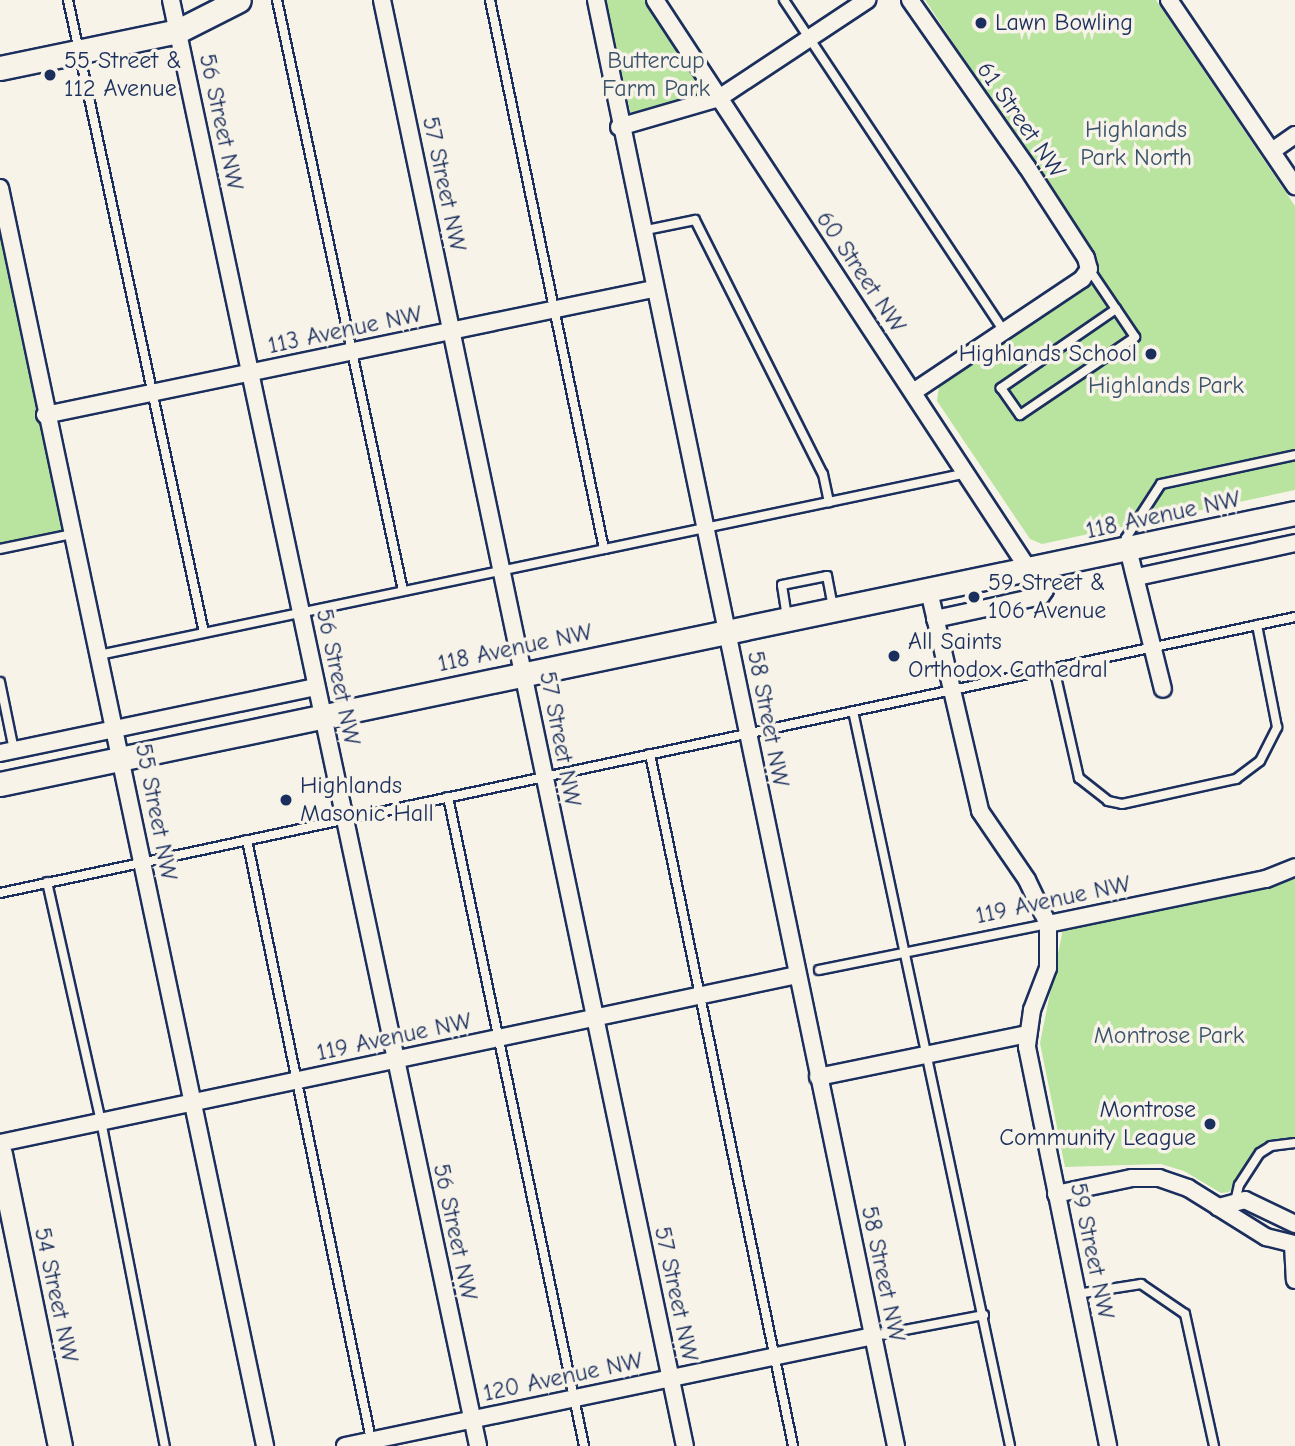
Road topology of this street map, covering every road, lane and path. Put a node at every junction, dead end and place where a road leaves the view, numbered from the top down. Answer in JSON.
{"nodes":[{"id":1,"x":68,"y":0,"type":"edge"},
{"id":2,"x":171,"y":0,"type":"edge"},
{"id":3,"x":239,"y":0,"type":"edge"},
{"id":4,"x":277,"y":0,"type":"edge"},
{"id":5,"x":382,"y":0,"type":"edge"},
{"id":6,"x":490,"y":0,"type":"edge"},
{"id":7,"x":596,"y":0,"type":"edge"},
{"id":8,"x":654,"y":0,"type":"edge"},
{"id":9,"x":783,"y":0,"type":"edge"},
{"id":10,"x":867,"y":0,"type":"edge"},
{"id":11,"x":910,"y":0,"type":"edge"},
{"id":12,"x":1169,"y":0,"type":"edge"},
{"id":13,"x":178,"y":31,"type":"junction"},
{"id":14,"x":809,"y":38,"type":"junction"},
{"id":15,"x":79,"y":51,"type":"junction"},
{"id":16,"x":0,"y":68,"type":"edge"},
{"id":17,"x":719,"y":99,"type":"junction"},
{"id":18,"x":619,"y":127,"type":"junction"},
{"id":19,"x":1295,"y":135,"type":"edge"},
{"id":20,"x":1272,"y":151,"type":"junction"},
{"id":21,"x":1295,"y":186,"type":"edge"},
{"id":22,"x":0,"y":188,"type":"edge"},
{"id":23,"x":641,"y":231,"type":"junction"},
{"id":24,"x":1089,"y":269,"type":"junction"},
{"id":25,"x":653,"y":289,"type":"junction"},
{"id":26,"x":554,"y":309,"type":"junction"},
{"id":27,"x":1116,"y":309,"type":"junction"},
{"id":28,"x":1003,"y":330,"type":"junction"},
{"id":29,"x":452,"y":331,"type":"junction"},
{"id":30,"x":352,"y":351,"type":"junction"},
{"id":31,"x":251,"y":372,"type":"junction"},
{"id":32,"x":913,"y":392,"type":"junction"},
{"id":33,"x":151,"y":393,"type":"junction"},
{"id":34,"x":46,"y":415,"type":"junction"},
{"id":35,"x":1295,"y":455,"type":"edge"},
{"id":36,"x":967,"y":474,"type":"junction"},
{"id":37,"x":830,"y":502,"type":"junction"},
{"id":38,"x":1295,"y":513,"type":"edge"},
{"id":39,"x":707,"y":528,"type":"junction"},
{"id":40,"x":72,"y":534,"type":"junction"},
{"id":41,"x":1295,"y":543,"type":"edge"},
{"id":42,"x":0,"y":549,"type":"edge"},
{"id":43,"x":604,"y":549,"type":"junction"},
{"id":44,"x":1128,"y":549,"type":"junction"},
{"id":45,"x":1035,"y":569,"type":"junction"},
{"id":46,"x":503,"y":570,"type":"junction"},
{"id":47,"x":1137,"y":577,"type":"junction"},
{"id":48,"x":929,"y":591,"type":"junction"},
{"id":49,"x":403,"y":592,"type":"junction"},
{"id":50,"x":834,"y":610,"type":"junction"},
{"id":51,"x":301,"y":613,"type":"junction"},
{"id":52,"x":1295,"y":617,"type":"edge"},
{"id":53,"x":788,"y":619,"type":"junction"},
{"id":54,"x":936,"y":619,"type":"junction"},
{"id":55,"x":1257,"y":625,"type":"junction"},
{"id":56,"x":728,"y":631,"type":"junction"},
{"id":57,"x":204,"y":633,"type":"junction"},
{"id":58,"x":1153,"y":647,"type":"junction"},
{"id":59,"x":99,"y":655,"type":"junction"},
{"id":60,"x":1054,"y":668,"type":"junction"},
{"id":61,"x":524,"y":673,"type":"junction"},
{"id":62,"x":0,"y":682,"type":"edge"},
{"id":63,"x":316,"y":687,"type":"junction"},
{"id":64,"x":1163,"y":689,"type":"dead end"},
{"id":65,"x":951,"y":690,"type":"junction"},
{"id":66,"x":853,"y":711,"type":"junction"},
{"id":67,"x":323,"y":716,"type":"junction"},
{"id":68,"x":116,"y":728,"type":"junction"},
{"id":69,"x":747,"y":733,"type":"junction"},
{"id":70,"x":7,"y":751,"type":"edge"},
{"id":71,"x":650,"y":754,"type":"junction"},
{"id":72,"x":122,"y":757,"type":"junction"},
{"id":73,"x":542,"y":777,"type":"junction"},
{"id":74,"x":0,"y":784,"type":"edge"},
{"id":75,"x":448,"y":797,"type":"junction"},
{"id":76,"x":344,"y":819,"type":"junction"},
{"id":77,"x":247,"y":840,"type":"junction"},
{"id":78,"x":142,"y":862,"type":"junction"},
{"id":79,"x":1295,"y":867,"type":"edge"},
{"id":80,"x":47,"y":883,"type":"junction"},
{"id":81,"x":0,"y":892,"type":"edge"},
{"id":82,"x":1048,"y":924,"type":"junction"},
{"id":83,"x":906,"y":953,"type":"junction"},
{"id":84,"x":819,"y":970,"type":"dead end"},
{"id":85,"x":797,"y":975,"type":"junction"},
{"id":86,"x":697,"y":996,"type":"junction"},
{"id":87,"x":594,"y":1018,"type":"junction"},
{"id":88,"x":1028,"y":1034,"type":"junction"},
{"id":89,"x":500,"y":1039,"type":"junction"},
{"id":90,"x":924,"y":1055,"type":"junction"},
{"id":91,"x":395,"y":1060,"type":"junction"},
{"id":92,"x":818,"y":1077,"type":"junction"},
{"id":93,"x":295,"y":1081,"type":"junction"},
{"id":94,"x":192,"y":1102,"type":"junction"},
{"id":95,"x":101,"y":1121,"type":"junction"},
{"id":96,"x":0,"y":1143,"type":"edge"},
{"id":97,"x":1295,"y":1143,"type":"edge"},
{"id":98,"x":0,"y":1154,"type":"edge"},
{"id":99,"x":1056,"y":1194,"type":"junction"},
{"id":100,"x":1234,"y":1202,"type":"junction"},
{"id":101,"x":1217,"y":1207,"type":"junction"},
{"id":102,"x":1295,"y":1224,"type":"edge"},
{"id":103,"x":1294,"y":1245,"type":"edge"},
{"id":104,"x":1295,"y":1280,"type":"edge"},
{"id":105,"x":1077,"y":1294,"type":"junction"},
{"id":106,"x":984,"y":1315,"type":"junction"},
{"id":107,"x":873,"y":1336,"type":"junction"},
{"id":108,"x":774,"y":1357,"type":"junction"},
{"id":109,"x":670,"y":1378,"type":"junction"},
{"id":110,"x":574,"y":1398,"type":"junction"},
{"id":111,"x":472,"y":1420,"type":"junction"},
{"id":112,"x":372,"y":1443,"type":"edge"},
{"id":113,"x":60,"y":1446,"type":"edge"},
{"id":114,"x":165,"y":1446,"type":"edge"},
{"id":115,"x":265,"y":1446,"type":"edge"},
{"id":116,"x":345,"y":1446,"type":"edge"},
{"id":117,"x":478,"y":1446,"type":"edge"},
{"id":118,"x":584,"y":1446,"type":"edge"},
{"id":119,"x":685,"y":1446,"type":"edge"},
{"id":120,"x":793,"y":1446,"type":"edge"},
{"id":121,"x":896,"y":1446,"type":"edge"},
{"id":122,"x":1010,"y":1446,"type":"edge"},
{"id":123,"x":1108,"y":1446,"type":"edge"},
{"id":124,"x":1214,"y":1446,"type":"edge"}],
"edges":[{"from":1,"to":15,"type":"lane"},
{"from":2,"to":13,"type":"street","name":"56 Street NW"},
{"from":3,"to":13,"type":"main road"},
{"from":4,"to":30,"type":"lane"},
{"from":5,"to":29,"type":"street","name":"57 Street NW"},
{"from":6,"to":26,"type":"lane"},
{"from":7,"to":18,"type":"street","name":"58 Street NW"},
{"from":8,"to":17,"type":"street","name":"60 Street NW"},
{"from":9,"to":14,"type":"lane"},
{"from":10,"to":14,"type":"street"},
{"from":11,"to":24,"type":"street","name":"61 Street NW"},
{"from":12,"to":20,"type":"street"},
{"from":13,"to":15,"type":"main road"},
{"from":13,"to":31,"type":"street","name":"56 Street NW"},
{"from":14,"to":17,"type":"street"},
{"from":14,"to":28,"type":"lane"},
{"from":15,"to":16,"type":"main road"},
{"from":15,"to":33,"type":"lane"},
{"from":17,"to":18,"type":"street"},
{"from":17,"to":32,"type":"street","name":"60 Street NW"},
{"from":18,"to":23,"type":"street","name":"58 Street NW"},
{"from":19,"to":20,"type":"street"},
{"from":20,"to":21,"type":"street"},
{"from":22,"to":34,"type":"street","name":"55 Street NW"},
{"from":23,"to":25,"type":"street","name":"58 Street NW"},
{"from":23,"to":37,"type":"lane"},
{"from":24,"to":27,"type":"lane"},
{"from":24,"to":28,"type":"street"},
{"from":25,"to":26,"type":"street","name":"113 Avenue NW"},
{"from":25,"to":39,"type":"street","name":"58 Street NW"},
{"from":26,"to":29,"type":"street","name":"113 Avenue NW"},
{"from":26,"to":43,"type":"lane"},
{"from":27,"to":27,"type":"lane"},
{"from":28,"to":32,"type":"street"},
{"from":29,"to":30,"type":"street","name":"113 Avenue NW"},
{"from":29,"to":46,"type":"street","name":"57 Street NW"},
{"from":30,"to":31,"type":"street","name":"113 Avenue NW"},
{"from":30,"to":49,"type":"lane"},
{"from":31,"to":33,"type":"street","name":"113 Avenue NW"},
{"from":31,"to":51,"type":"street","name":"56 Street NW"},
{"from":32,"to":36,"type":"street","name":"60 Street NW"},
{"from":33,"to":34,"type":"street","name":"113 Avenue NW"},
{"from":33,"to":57,"type":"lane"},
{"from":34,"to":40,"type":"street","name":"55 Street NW"},
{"from":35,"to":44,"type":"lane","name":"118 Avenue NW"},
{"from":36,"to":37,"type":"lane"},
{"from":36,"to":45,"type":"street","name":"60 Street NW"},
{"from":37,"to":39,"type":"lane"},
{"from":38,"to":44,"type":"main road","name":"118 Avenue NW"},
{"from":39,"to":43,"type":"lane"},
{"from":39,"to":56,"type":"street","name":"58 Street NW"},
{"from":40,"to":42,"type":"lane"},
{"from":40,"to":59,"type":"street","name":"55 Street NW"},
{"from":41,"to":47,"type":"street"},
{"from":43,"to":46,"type":"lane"},
{"from":44,"to":45,"type":"main road","name":"118 Avenue NW"},
{"from":44,"to":47,"type":"street"},
{"from":45,"to":48,"type":"main road","name":"118 Avenue NW"},
{"from":45,"to":54,"type":"street"},
{"from":46,"to":49,"type":"lane"},
{"from":46,"to":61,"type":"street","name":"57 Street NW"},
{"from":47,"to":58,"type":"street"},
{"from":48,"to":50,"type":"main road","name":"118 Avenue NW"},
{"from":48,"to":54,"type":"street","name":"59 Street NW"},
{"from":49,"to":51,"type":"lane"},
{"from":50,"to":53,"type":"main road","name":"118 Avenue NW"},
{"from":50,"to":53,"type":"lane"},
{"from":51,"to":57,"type":"lane"},
{"from":51,"to":63,"type":"street","name":"56 Street NW"},
{"from":52,"to":55,"type":"lane"},
{"from":53,"to":56,"type":"main road","name":"118 Avenue NW"},
{"from":54,"to":65,"type":"street","name":"59 Street NW"},
{"from":55,"to":58,"type":"lane"},
{"from":55,"to":60,"type":"lane"},
{"from":56,"to":61,"type":"main road","name":"118 Avenue NW"},
{"from":56,"to":69,"type":"street","name":"58 Street NW"},
{"from":57,"to":59,"type":"lane"},
{"from":58,"to":60,"type":"lane"},
{"from":58,"to":64,"type":"street"},
{"from":59,"to":68,"type":"street","name":"55 Street NW"},
{"from":60,"to":65,"type":"lane"},
{"from":61,"to":67,"type":"main road","name":"118 Avenue NW"},
{"from":61,"to":73,"type":"street","name":"57 Street NW"},
{"from":62,"to":70,"type":"lane"},
{"from":63,"to":67,"type":"street","name":"56 Street NW"},
{"from":63,"to":68,"type":"street"},
{"from":65,"to":66,"type":"lane"},
{"from":65,"to":82,"type":"street","name":"59 Street NW"},
{"from":66,"to":69,"type":"lane"},
{"from":66,"to":83,"type":"lane"},
{"from":67,"to":72,"type":"main road","name":"118 Avenue NW"},
{"from":67,"to":76,"type":"street","name":"56 Street NW"},
{"from":68,"to":70,"type":"street"},
{"from":68,"to":72,"type":"street","name":"55 Street NW"},
{"from":69,"to":71,"type":"lane"},
{"from":69,"to":85,"type":"street","name":"58 Street NW"},
{"from":71,"to":73,"type":"lane"},
{"from":71,"to":86,"type":"lane"},
{"from":72,"to":74,"type":"main road","name":"118 Avenue NW"},
{"from":72,"to":78,"type":"street","name":"55 Street NW"},
{"from":73,"to":75,"type":"lane"},
{"from":73,"to":87,"type":"street","name":"57 Street NW"},
{"from":75,"to":76,"type":"lane"},
{"from":75,"to":89,"type":"lane"},
{"from":76,"to":77,"type":"lane"},
{"from":76,"to":91,"type":"street","name":"56 Street NW"},
{"from":77,"to":78,"type":"lane"},
{"from":77,"to":93,"type":"lane"},
{"from":78,"to":80,"type":"lane"},
{"from":78,"to":94,"type":"street","name":"55 Street NW"},
{"from":79,"to":82,"type":"street","name":"119 Avenue NW"},
{"from":80,"to":81,"type":"lane"},
{"from":80,"to":95,"type":"lane"},
{"from":82,"to":83,"type":"lane","name":"119 Avenue NW"},
{"from":82,"to":88,"type":"street","name":"59 Street NW"},
{"from":83,"to":84,"type":"lane","name":"119 Avenue NW"},
{"from":83,"to":90,"type":"lane"},
{"from":85,"to":86,"type":"street","name":"119 Avenue NW"},
{"from":85,"to":92,"type":"street","name":"58 Street NW"},
{"from":86,"to":87,"type":"street","name":"119 Avenue NW"},
{"from":86,"to":108,"type":"lane"},
{"from":87,"to":89,"type":"street","name":"119 Avenue NW"},
{"from":87,"to":109,"type":"street","name":"57 Street NW"},
{"from":88,"to":90,"type":"street"},
{"from":88,"to":99,"type":"street","name":"59 Street NW"},
{"from":89,"to":91,"type":"street","name":"119 Avenue NW"},
{"from":89,"to":110,"type":"lane"},
{"from":90,"to":92,"type":"street"},
{"from":90,"to":106,"type":"lane"},
{"from":91,"to":93,"type":"street","name":"119 Avenue NW"},
{"from":91,"to":111,"type":"street","name":"56 Street NW"},
{"from":92,"to":107,"type":"street","name":"58 Street NW"},
{"from":93,"to":94,"type":"street","name":"119 Avenue NW"},
{"from":93,"to":112,"type":"lane"},
{"from":94,"to":95,"type":"street","name":"119 Avenue NW"},
{"from":94,"to":115,"type":"street","name":"55 Street NW"},
{"from":95,"to":96,"type":"street","name":"119 Avenue NW"},
{"from":95,"to":114,"type":"lane"},
{"from":97,"to":100,"type":"lane"},
{"from":98,"to":113,"type":"main road","name":"54 Street NW"},
{"from":99,"to":101,"type":"street"},
{"from":99,"to":105,"type":"street","name":"59 Street NW"},
{"from":100,"to":101,"type":"street"},
{"from":100,"to":102,"type":"street"},
{"from":101,"to":103,"type":"street"},
{"from":103,"to":104,"type":"street"},
{"from":105,"to":123,"type":"street","name":"59 Street NW"},
{"from":105,"to":124,"type":"lane"},
{"from":106,"to":107,"type":"lane"},
{"from":106,"to":122,"type":"lane"},
{"from":107,"to":108,"type":"street","name":"120 Avenue NW"},
{"from":107,"to":121,"type":"street","name":"58 Street NW"},
{"from":108,"to":109,"type":"street","name":"120 Avenue NW"},
{"from":108,"to":120,"type":"lane"},
{"from":109,"to":110,"type":"street","name":"120 Avenue NW"},
{"from":109,"to":119,"type":"street","name":"57 Street NW"},
{"from":110,"to":111,"type":"street","name":"120 Avenue NW"},
{"from":110,"to":118,"type":"lane"},
{"from":111,"to":112,"type":"street","name":"120 Avenue NW"},
{"from":111,"to":117,"type":"street","name":"56 Street NW"},
{"from":112,"to":116,"type":"street","name":"120 Avenue NW"}]}
